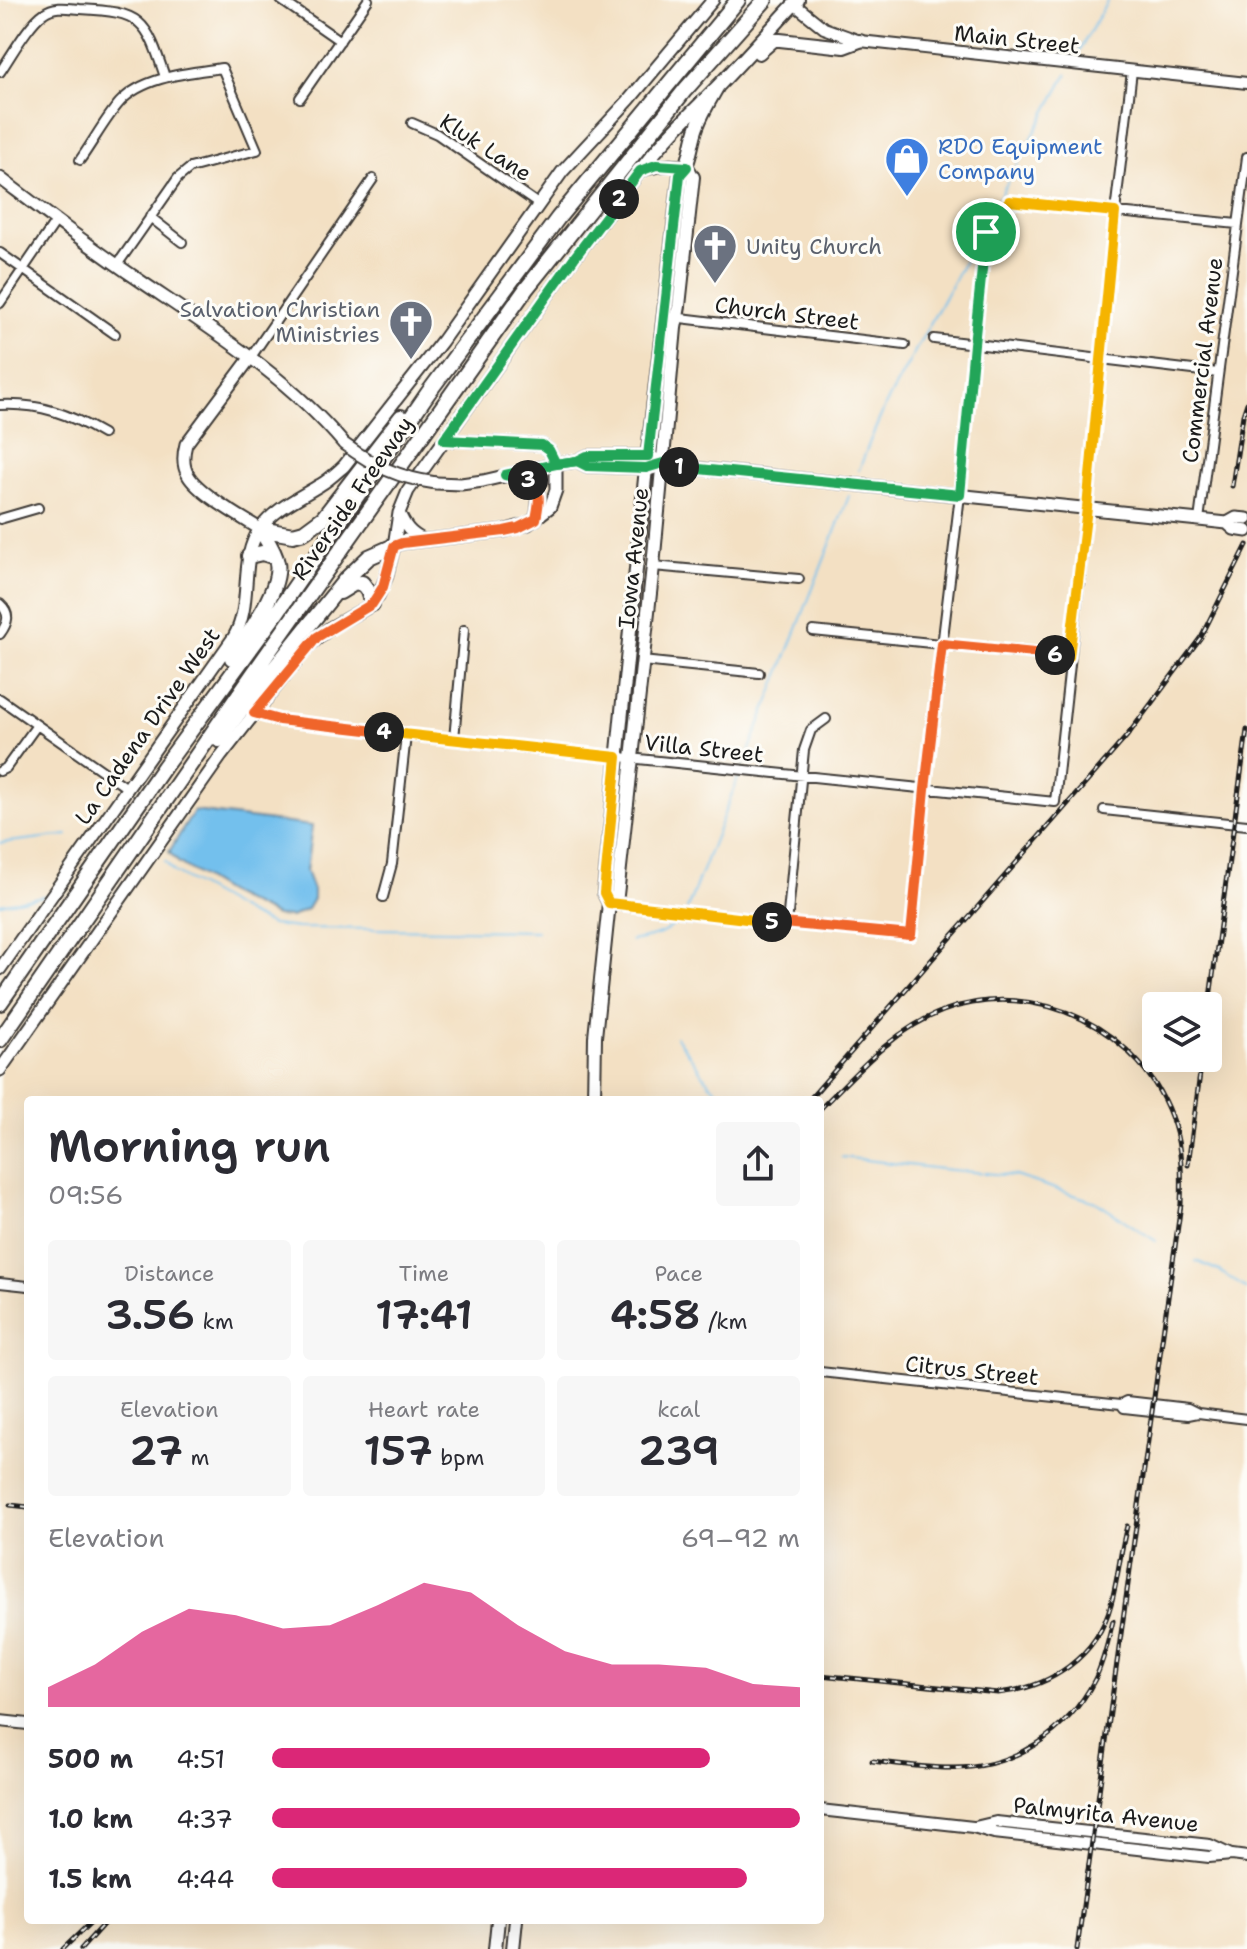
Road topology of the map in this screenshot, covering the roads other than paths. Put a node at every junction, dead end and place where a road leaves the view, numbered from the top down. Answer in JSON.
{"nodes":[{"id":1,"x":281,"y":0,"type":"edge"},
{"id":2,"x":368,"y":0,"type":"edge"},
{"id":3,"x":713,"y":0,"type":"edge"},
{"id":4,"x":732,"y":0,"type":"edge"},
{"id":5,"x":738,"y":0,"type":"edge"},
{"id":6,"x":765,"y":0,"type":"edge"},
{"id":7,"x":796,"y":2,"type":"edge"},
{"id":8,"x":723,"y":16,"type":"junction"},
{"id":9,"x":340,"y":41,"type":"junction"},
{"id":10,"x":860,"y":41,"type":"junction"},
{"id":11,"x":1132,"y":71,"type":"junction"},
{"id":12,"x":0,"y":72,"type":"edge"},
{"id":13,"x":731,"y":73,"type":"junction"},
{"id":14,"x":165,"y":77,"type":"junction"},
{"id":15,"x":1247,"y":83,"type":"edge"},
{"id":16,"x":718,"y":86,"type":"junction"},
{"id":17,"x":300,"y":98,"type":"dead end"},
{"id":18,"x":412,"y":123,"type":"dead end"},
{"id":19,"x":1247,"y":157,"type":"edge"},
{"id":20,"x":80,"y":160,"type":"dead end"},
{"id":21,"x":687,"y":167,"type":"junction"},
{"id":22,"x":640,"y":171,"type":"junction"},
{"id":23,"x":0,"y":178,"type":"edge"},
{"id":24,"x":373,"y":179,"type":"dead end"},
{"id":25,"x":538,"y":204,"type":"junction"},
{"id":26,"x":1115,"y":212,"type":"junction"},
{"id":27,"x":150,"y":217,"type":"junction"},
{"id":28,"x":56,"y":221,"type":"junction"},
{"id":29,"x":1237,"y":224,"type":"junction"},
{"id":30,"x":182,"y":242,"type":"dead end"},
{"id":31,"x":0,"y":253,"type":"edge"},
{"id":32,"x":117,"y":265,"type":"junction"},
{"id":33,"x":23,"y":269,"type":"junction"},
{"id":34,"x":0,"y":303,"type":"edge"},
{"id":35,"x":670,"y":317,"type":"junction"},
{"id":36,"x":115,"y":334,"type":"dead end"},
{"id":37,"x":934,"y":339,"type":"dead end"},
{"id":38,"x":974,"y":344,"type":"junction"},
{"id":39,"x":905,"y":345,"type":"dead end"},
{"id":40,"x":251,"y":357,"type":"junction"},
{"id":41,"x":1101,"y":359,"type":"junction"},
{"id":42,"x":1218,"y":373,"type":"junction"},
{"id":43,"x":428,"y":393,"type":"junction"},
{"id":44,"x":0,"y":405,"type":"edge"},
{"id":45,"x":103,"y":434,"type":"dead end"},
{"id":46,"x":444,"y":440,"type":"junction"},
{"id":47,"x":647,"y":462,"type":"junction"},
{"id":48,"x":663,"y":463,"type":"junction"},
{"id":49,"x":556,"y":464,"type":"junction"},
{"id":50,"x":505,"y":475,"type":"junction"},
{"id":51,"x":960,"y":495,"type":"junction"},
{"id":52,"x":38,"y":508,"type":"dead end"},
{"id":53,"x":1087,"y":508,"type":"junction"},
{"id":54,"x":399,"y":513,"type":"junction"},
{"id":55,"x":0,"y":519,"type":"edge"},
{"id":56,"x":536,"y":519,"type":"junction"},
{"id":57,"x":1247,"y":519,"type":"edge"},
{"id":58,"x":1199,"y":520,"type":"junction"},
{"id":59,"x":1227,"y":523,"type":"junction"},
{"id":60,"x":260,"y":529,"type":"junction"},
{"id":61,"x":1247,"y":531,"type":"edge"},
{"id":62,"x":424,"y":540,"type":"junction"},
{"id":63,"x":394,"y":546,"type":"junction"},
{"id":64,"x":249,"y":556,"type":"junction"},
{"id":65,"x":275,"y":557,"type":"junction"},
{"id":66,"x":653,"y":566,"type":"junction"},
{"id":67,"x":799,"y":579,"type":"dead end"},
{"id":68,"x":328,"y":603,"type":"junction"},
{"id":69,"x":0,"y":604,"type":"edge"},
{"id":70,"x":372,"y":604,"type":"junction"},
{"id":71,"x":464,"y":630,"type":"dead end"},
{"id":72,"x":813,"y":631,"type":"dead end"},
{"id":73,"x":0,"y":634,"type":"edge"},
{"id":74,"x":942,"y":644,"type":"junction"},
{"id":75,"x":1069,"y":657,"type":"junction"},
{"id":76,"x":642,"y":661,"type":"junction"},
{"id":77,"x":759,"y":673,"type":"dead end"},
{"id":78,"x":0,"y":699,"type":"edge"},
{"id":79,"x":254,"y":713,"type":"junction"},
{"id":80,"x":826,"y":719,"type":"dead end"},
{"id":81,"x":37,"y":725,"type":"junction"},
{"id":82,"x":406,"y":735,"type":"junction"},
{"id":83,"x":454,"y":739,"type":"junction"},
{"id":84,"x":617,"y":757,"type":"junction"},
{"id":85,"x":631,"y":758,"type":"junction"},
{"id":86,"x":164,"y":767,"type":"junction"},
{"id":87,"x":0,"y":771,"type":"edge"},
{"id":88,"x":802,"y":776,"type":"junction"},
{"id":89,"x":182,"y":778,"type":"junction"},
{"id":90,"x":127,"y":788,"type":"junction"},
{"id":91,"x":925,"y":789,"type":"junction"},
{"id":92,"x":1104,"y":810,"type":"dead end"},
{"id":93,"x":1247,"y":825,"type":"edge"},
{"id":94,"x":383,"y":897,"type":"dead end"},
{"id":95,"x":609,"y":903,"type":"junction"},
{"id":96,"x":787,"y":924,"type":"junction"},
{"id":97,"x":0,"y":969,"type":"edge"},
{"id":98,"x":0,"y":1003,"type":"edge"},
{"id":99,"x":0,"y":1040,"type":"edge"},
{"id":100,"x":0,"y":1070,"type":"edge"},
{"id":101,"x":594,"y":1096,"type":"edge"},
{"id":102,"x":0,"y":1283,"type":"edge"},
{"id":103,"x":24,"y":1286,"type":"edge"},
{"id":104,"x":824,"y":1372,"type":"edge"},
{"id":105,"x":1247,"y":1419,"type":"edge"},
{"id":106,"x":0,"y":1721,"type":"edge"},
{"id":107,"x":24,"y":1724,"type":"edge"},
{"id":108,"x":824,"y":1810,"type":"edge"},
{"id":109,"x":1247,"y":1857,"type":"edge"},
{"id":110,"x":498,"y":1924,"type":"edge"},
{"id":111,"x":516,"y":1924,"type":"edge"},
{"id":112,"x":495,"y":1949,"type":"edge"},
{"id":113,"x":513,"y":1949,"type":"edge"}],
"edges":[{"from":1,"to":9,"type":"street"},
{"from":2,"to":9,"type":"street"},
{"from":3,"to":25,"type":"main road","name":"La Cadena Drive West"},
{"from":4,"to":8,"type":"highway"},
{"from":5,"to":8,"type":"highway","name":"Riverside Freeway"},
{"from":6,"to":89,"type":"highway","name":"Riverside Freeway"},
{"from":7,"to":10,"type":"street","name":"Main Street"},
{"from":7,"to":13,"type":"main road"},
{"from":8,"to":43,"type":"highway","name":"Riverside Freeway"},
{"from":9,"to":17,"type":"street"},
{"from":10,"to":11,"type":"street","name":"Main Street"},
{"from":10,"to":13,"type":"main road"},
{"from":11,"to":15,"type":"street","name":"Main Street"},
{"from":11,"to":26,"type":"street"},
{"from":12,"to":14,"type":"street"},
{"from":13,"to":16,"type":"main road"},
{"from":14,"to":20,"type":"street"},
{"from":14,"to":27,"type":"street"},
{"from":16,"to":21,"type":"main road","name":"Iowa Avenue"},
{"from":16,"to":22,"type":"main road"},
{"from":18,"to":25,"type":"street","name":"Kluk Lane"},
{"from":19,"to":29,"type":"street","name":"Commercial Avenue"},
{"from":21,"to":22,"type":"main road"},
{"from":21,"to":35,"type":"main road","name":"Iowa Avenue"},
{"from":22,"to":46,"type":"main road"},
{"from":23,"to":28,"type":"main road"},
{"from":24,"to":40,"type":"street"},
{"from":25,"to":60,"type":"main road","name":"La Cadena Drive West"},
{"from":26,"to":29,"type":"street"},
{"from":26,"to":38,"type":"street"},
{"from":26,"to":41,"type":"street"},
{"from":27,"to":30,"type":"street"},
{"from":27,"to":32,"type":"street"},
{"from":28,"to":32,"type":"main road"},
{"from":28,"to":33,"type":"street"},
{"from":29,"to":42,"type":"street","name":"Commercial Avenue"},
{"from":31,"to":33,"type":"street"},
{"from":32,"to":40,"type":"main road"},
{"from":33,"to":34,"type":"street"},
{"from":33,"to":36,"type":"street"},
{"from":35,"to":39,"type":"street","name":"Church Street"},
{"from":35,"to":47,"type":"main road","name":"Iowa Avenue"},
{"from":35,"to":48,"type":"main road","name":"Iowa Avenue"},
{"from":37,"to":38,"type":"street"},
{"from":38,"to":41,"type":"street"},
{"from":38,"to":51,"type":"street"},
{"from":40,"to":50,"type":"main road","bridge":true},
{"from":40,"to":60,"type":"main road"},
{"from":41,"to":42,"type":"street"},
{"from":41,"to":53,"type":"street"},
{"from":42,"to":58,"type":"street","name":"Commercial Avenue"},
{"from":43,"to":60,"type":"highway"},
{"from":43,"to":86,"type":"highway","name":"Riverside Freeway"},
{"from":44,"to":45,"type":"street"},
{"from":46,"to":49,"type":"street"},
{"from":46,"to":54,"type":"main road"},
{"from":47,"to":48,"type":"main road"},
{"from":47,"to":49,"type":"main road"},
{"from":47,"to":84,"type":"main road","name":"Iowa Avenue"},
{"from":48,"to":51,"type":"main road"},
{"from":48,"to":66,"type":"main road","name":"Iowa Avenue"},
{"from":49,"to":50,"type":"main road"},
{"from":49,"to":56,"type":"main road"},
{"from":50,"to":56,"type":"main road"},
{"from":51,"to":53,"type":"main road"},
{"from":51,"to":74,"type":"street"},
{"from":52,"to":55,"type":"street"},
{"from":53,"to":58,"type":"main road"},
{"from":53,"to":75,"type":"street"},
{"from":54,"to":62,"type":"main road"},
{"from":54,"to":63,"type":"main road"},
{"from":56,"to":62,"type":"main road"},
{"from":57,"to":59,"type":"main road"},
{"from":58,"to":59,"type":"main road"},
{"from":59,"to":61,"type":"main road"},
{"from":60,"to":64,"type":"main road","name":"La Cadena Drive West"},
{"from":60,"to":65,"type":"highway"},
{"from":62,"to":63,"type":"main road"},
{"from":63,"to":68,"type":"highway"},
{"from":63,"to":70,"type":"main road"},
{"from":64,"to":65,"type":"highway"},
{"from":64,"to":90,"type":"main road","name":"La Cadena Drive West"},
{"from":65,"to":86,"type":"highway"},
{"from":66,"to":67,"type":"street"},
{"from":66,"to":76,"type":"main road","name":"Iowa Avenue"},
{"from":68,"to":70,"type":"highway"},
{"from":68,"to":89,"type":"highway"},
{"from":69,"to":73,"type":"street"},
{"from":70,"to":79,"type":"main road"},
{"from":71,"to":83,"type":"street"},
{"from":72,"to":74,"type":"street"},
{"from":74,"to":75,"type":"street"},
{"from":74,"to":91,"type":"street"},
{"from":75,"to":91,"type":"street","name":"Villa Street"},
{"from":76,"to":77,"type":"street"},
{"from":76,"to":85,"type":"main road","name":"Iowa Avenue"},
{"from":78,"to":81,"type":"street"},
{"from":79,"to":82,"type":"street","name":"Villa Street"},
{"from":79,"to":100,"type":"main road"},
{"from":80,"to":88,"type":"street"},
{"from":81,"to":87,"type":"street"},
{"from":81,"to":90,"type":"street"},
{"from":82,"to":83,"type":"street","name":"Villa Street"},
{"from":82,"to":94,"type":"street"},
{"from":83,"to":84,"type":"street","name":"Villa Street"},
{"from":84,"to":85,"type":"street","name":"Villa Street"},
{"from":84,"to":95,"type":"main road","name":"Iowa Avenue"},
{"from":85,"to":88,"type":"street","name":"Villa Street"},
{"from":85,"to":95,"type":"main road","name":"Iowa Avenue"},
{"from":86,"to":98,"type":"highway","name":"Riverside Freeway"},
{"from":88,"to":91,"type":"street","name":"Villa Street"},
{"from":88,"to":96,"type":"street"},
{"from":89,"to":99,"type":"highway","name":"Riverside Freeway"},
{"from":90,"to":97,"type":"main road","name":"La Cadena Drive West"},
{"from":91,"to":96,"type":"street"},
{"from":92,"to":93,"type":"street"},
{"from":95,"to":96,"type":"street"},
{"from":95,"to":101,"type":"main road","name":"Iowa Avenue"},
{"from":102,"to":103,"type":"street"},
{"from":104,"to":105,"type":"street","name":"Citrus Street"},
{"from":106,"to":107,"type":"street"},
{"from":108,"to":109,"type":"street","name":"Palmyrita Avenue"},
{"from":110,"to":112,"type":"main road"},
{"from":111,"to":113,"type":"main road"}]}
